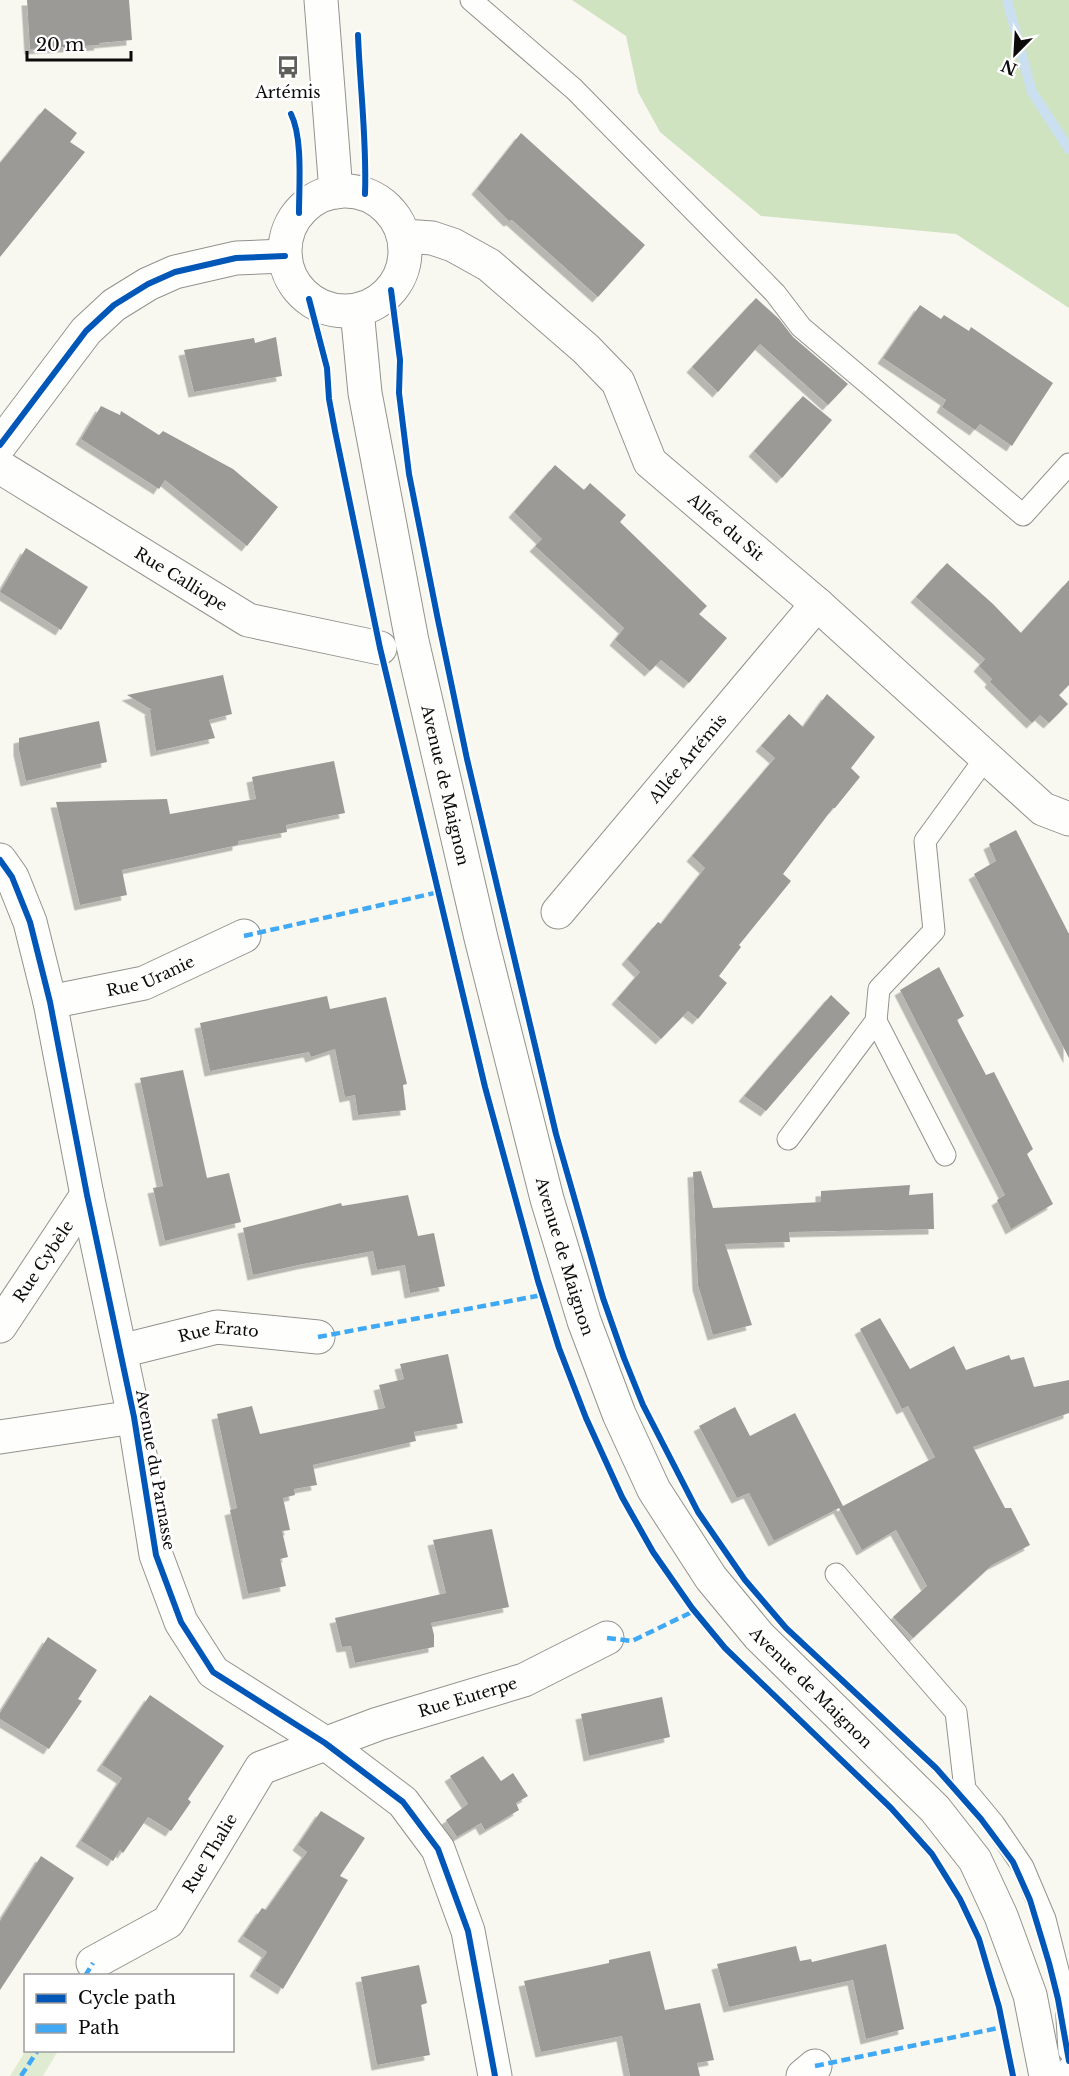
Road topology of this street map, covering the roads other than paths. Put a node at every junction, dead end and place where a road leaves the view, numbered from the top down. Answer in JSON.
{"nodes":[{"id":1,"x":321,"y":0,"type":"edge"},
{"id":2,"x":471,"y":0,"type":"edge"},
{"id":3,"x":336,"y":192,"type":"junction"},
{"id":4,"x":404,"y":236,"type":"junction"},
{"id":5,"x":285,"y":256,"type":"junction"},
{"id":6,"x":357,"y":310,"type":"junction"},
{"id":7,"x":0,"y":445,"type":"edge"},
{"id":8,"x":1069,"y":464,"type":"edge"},
{"id":9,"x":0,"y":467,"type":"edge"},
{"id":10,"x":817,"y":604,"type":"junction"},
{"id":11,"x":381,"y":648,"type":"dead end"},
{"id":12,"x":988,"y":760,"type":"junction"},
{"id":13,"x":1069,"y":819,"type":"edge"},
{"id":14,"x":0,"y":860,"type":"edge"},
{"id":15,"x":558,"y":912,"type":"dead end"},
{"id":16,"x":244,"y":936,"type":"dead end"},
{"id":17,"x":50,"y":1002,"type":"junction"},
{"id":18,"x":876,"y":1021,"type":"junction"},
{"id":19,"x":788,"y":1139,"type":"dead end"},
{"id":20,"x":945,"y":1155,"type":"dead end"},
{"id":21,"x":87,"y":1195,"type":"junction"},
{"id":22,"x":0,"y":1326,"type":"edge"},
{"id":23,"x":318,"y":1337,"type":"dead end"},
{"id":24,"x":121,"y":1351,"type":"junction"},
{"id":25,"x":134,"y":1418,"type":"junction"},
{"id":26,"x":0,"y":1437,"type":"edge"},
{"id":27,"x":836,"y":1574,"type":"dead end"},
{"id":28,"x":608,"y":1638,"type":"dead end"},
{"id":29,"x":324,"y":1743,"type":"junction"},
{"id":30,"x":965,"y":1789,"type":"junction"},
{"id":31,"x":935,"y":1809,"type":"junction"},
{"id":32,"x":93,"y":1963,"type":"dead end"},
{"id":33,"x":1069,"y":2051,"type":"edge"},
{"id":34,"x":1069,"y":2067,"type":"edge"},
{"id":35,"x":495,"y":2076,"type":"edge"},
{"id":36,"x":1046,"y":2076,"type":"edge"},
{"id":37,"x":1066,"y":2076,"type":"edge"}],
"edges":[{"from":1,"to":3,"type":"street"},
{"from":2,"to":8,"type":"lane"},
{"from":3,"to":4,"type":"street"},
{"from":3,"to":5,"type":"street"},
{"from":4,"to":6,"type":"street"},
{"from":4,"to":10,"type":"street","name":"Allée du Sit"},
{"from":5,"to":6,"type":"street"},
{"from":5,"to":7,"type":"street"},
{"from":6,"to":31,"type":"street","name":"Avenue de Maignon"},
{"from":9,"to":11,"type":"street","name":"Rue Calliope"},
{"from":10,"to":12,"type":"street","name":"Allée du Sit"},
{"from":10,"to":15,"type":"street","name":"Allée Artémis"},
{"from":12,"to":13,"type":"street","name":"Allée du Sit"},
{"from":12,"to":18,"type":"lane"},
{"from":14,"to":17,"type":"street","name":"Avenue du Parnasse"},
{"from":16,"to":17,"type":"street","name":"Rue Uranie"},
{"from":17,"to":21,"type":"street","name":"Avenue du Parnasse"},
{"from":18,"to":19,"type":"lane"},
{"from":18,"to":20,"type":"lane"},
{"from":21,"to":22,"type":"street","name":"Rue Cybèle"},
{"from":21,"to":24,"type":"street","name":"Avenue du Parnasse"},
{"from":23,"to":24,"type":"street","name":"Rue Erato"},
{"from":24,"to":25,"type":"street","name":"Avenue du Parnasse"},
{"from":25,"to":26,"type":"street"},
{"from":25,"to":29,"type":"street","name":"Avenue du Parnasse"},
{"from":27,"to":30,"type":"lane"},
{"from":28,"to":29,"type":"street","name":"Rue Euterpe"},
{"from":29,"to":32,"type":"street","name":"Rue Thalie"},
{"from":29,"to":35,"type":"street","name":"Avenue du Parnasse"},
{"from":30,"to":31,"type":"lane"},
{"from":30,"to":33,"type":"lane"},
{"from":31,"to":36,"type":"street","name":"Avenue de Maignon"},
{"from":34,"to":37,"type":"lane"}]}
